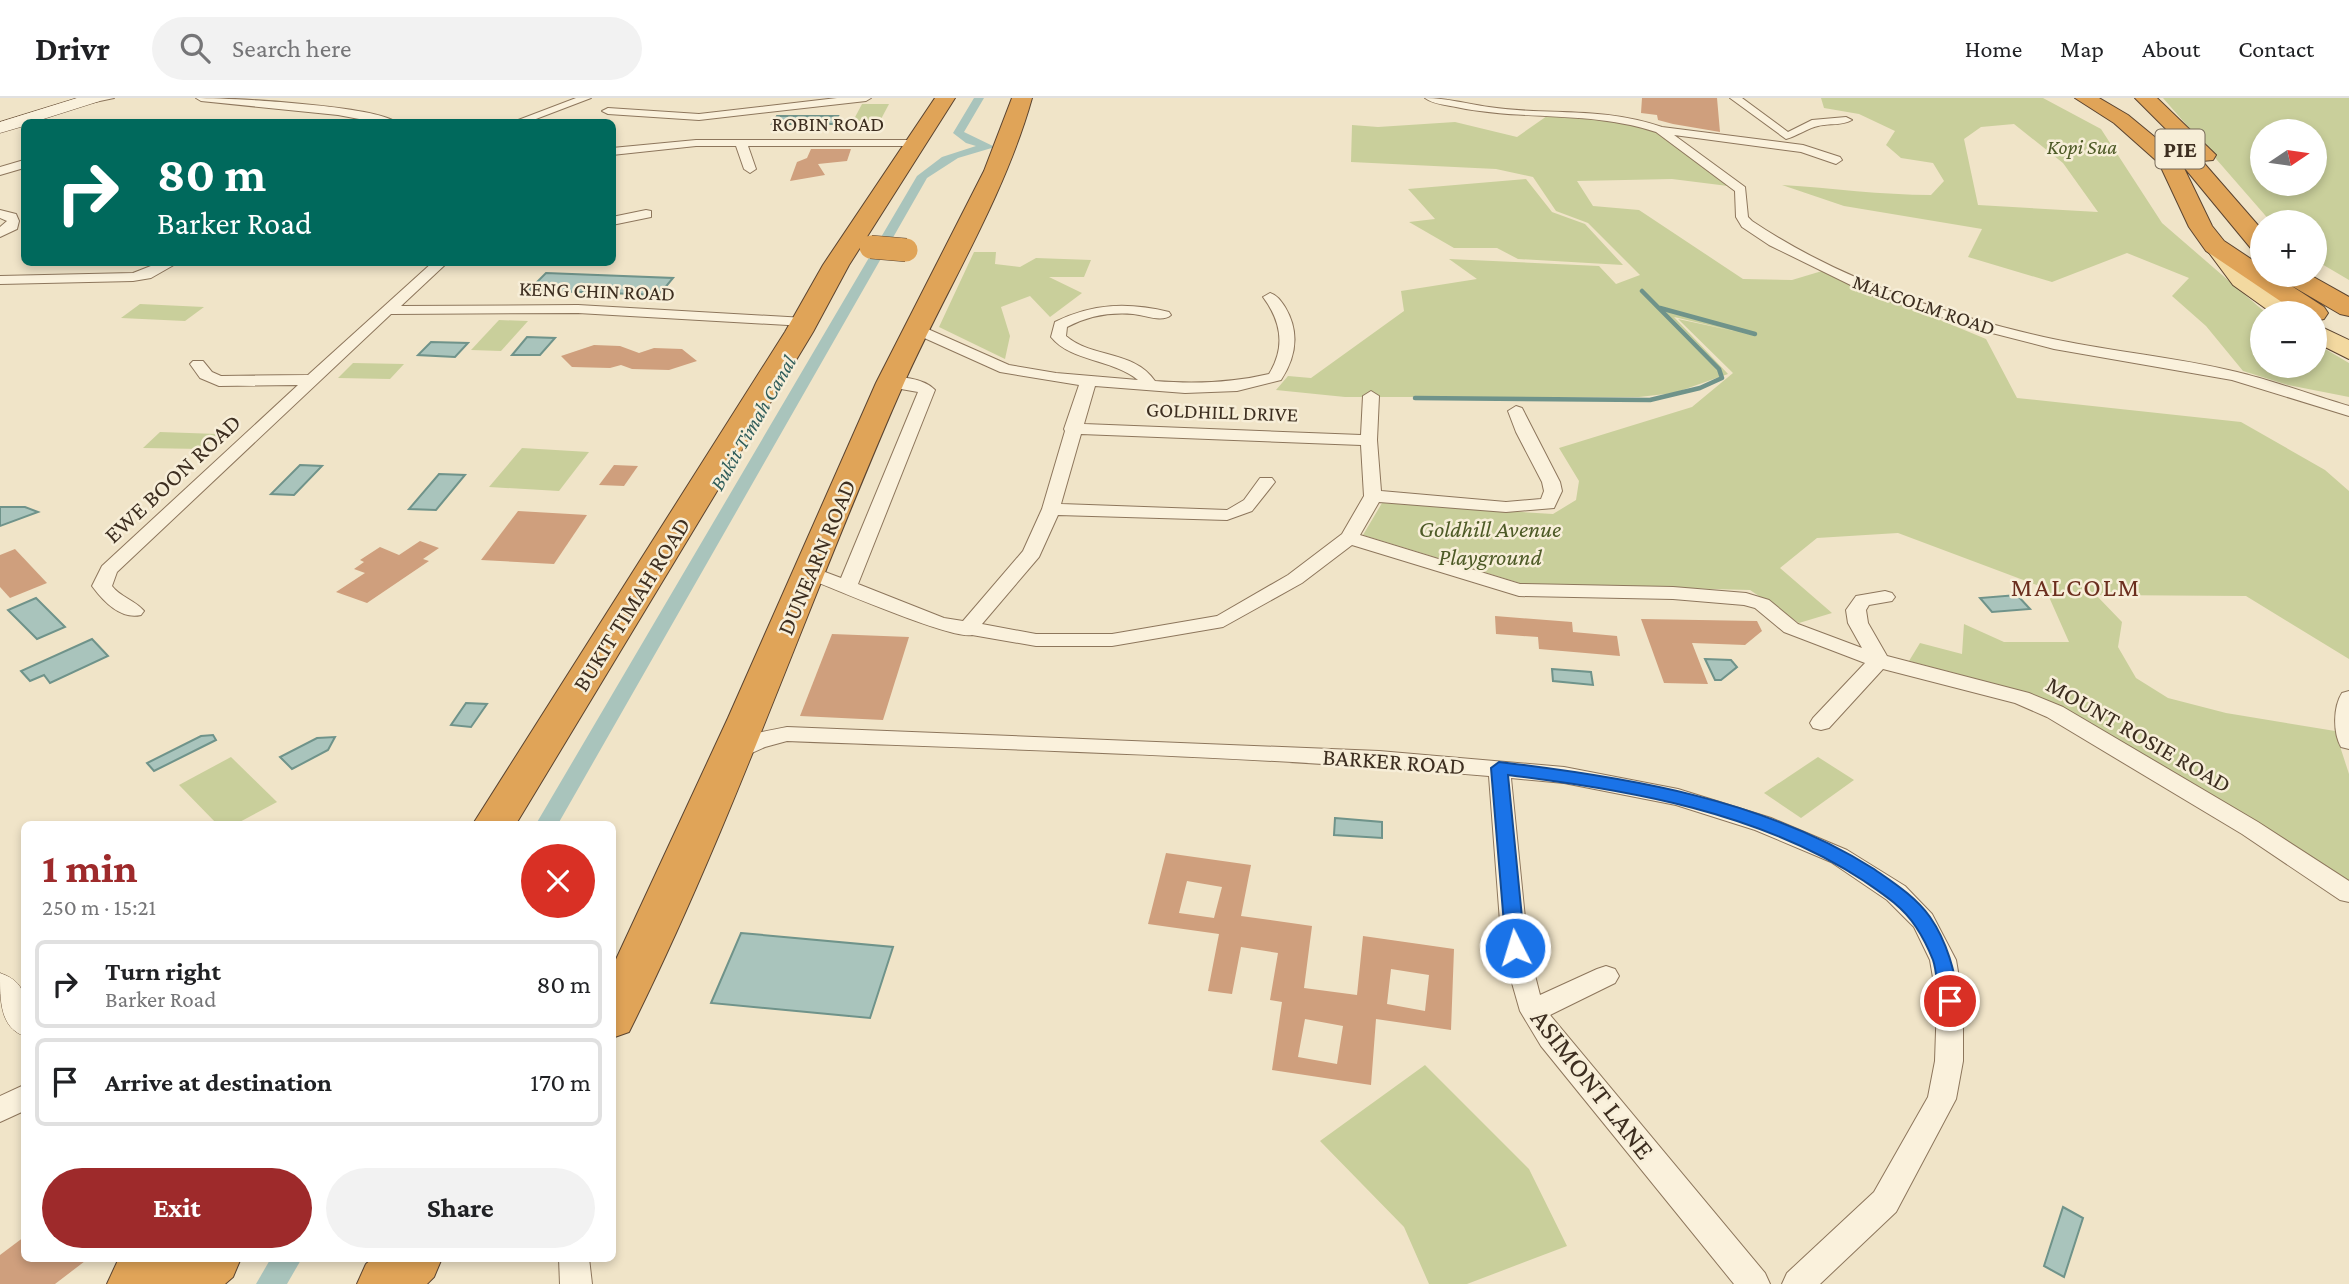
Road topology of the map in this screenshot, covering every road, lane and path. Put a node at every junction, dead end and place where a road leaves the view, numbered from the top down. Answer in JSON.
{"nodes":[{"id":1,"x":46,"y":98,"type":"edge"},
{"id":2,"x":94,"y":98,"type":"edge"},
{"id":3,"x":110,"y":98,"type":"edge"},
{"id":4,"x":201,"y":98,"type":"edge"},
{"id":5,"x":586,"y":98,"type":"edge"},
{"id":6,"x":719,"y":98,"type":"edge"},
{"id":7,"x":866,"y":98,"type":"edge"},
{"id":8,"x":1022,"y":98,"type":"edge"},
{"id":9,"x":1031,"y":98,"type":"edge"},
{"id":10,"x":1430,"y":98,"type":"edge"},
{"id":11,"x":1735,"y":98,"type":"edge"},
{"id":12,"x":2085,"y":98,"type":"edge"},
{"id":13,"x":2116,"y":98,"type":"edge"},
{"id":14,"x":2145,"y":98,"type":"edge"},
{"id":15,"x":72,"y":100,"type":"edge"},
{"id":16,"x":939,"y":102,"type":"edge"},
{"id":17,"x":608,"y":111,"type":"dead end"},
{"id":18,"x":23,"y":112,"type":"junction"},
{"id":19,"x":699,"y":117,"type":"junction"},
{"id":20,"x":0,"y":119,"type":"edge"},
{"id":21,"x":23,"y":119,"type":"edge"},
{"id":22,"x":374,"y":119,"type":"edge"},
{"id":23,"x":527,"y":119,"type":"edge"},
{"id":24,"x":21,"y":120,"type":"edge"},
{"id":25,"x":1846,"y":120,"type":"dead end"},
{"id":26,"x":1015,"y":122,"type":"junction"},
{"id":27,"x":0,"y":128,"type":"edge"},
{"id":28,"x":1660,"y":130,"type":"junction"},
{"id":29,"x":1785,"y":141,"type":"junction"},
{"id":30,"x":696,"y":143,"type":"junction"},
{"id":31,"x":915,"y":143,"type":"junction"},
{"id":32,"x":741,"y":144,"type":"junction"},
{"id":33,"x":616,"y":152,"type":"edge"},
{"id":34,"x":1836,"y":160,"type":"dead end"},
{"id":35,"x":21,"y":165,"type":"edge"},
{"id":36,"x":750,"y":169,"type":"dead end"},
{"id":37,"x":0,"y":171,"type":"edge"},
{"id":38,"x":2220,"y":196,"type":"junction"},
{"id":39,"x":0,"y":214,"type":"edge"},
{"id":40,"x":646,"y":214,"type":"dead end"},
{"id":41,"x":616,"y":219,"type":"edge"},
{"id":42,"x":2250,"y":232,"type":"edge"},
{"id":43,"x":0,"y":233,"type":"edge"},
{"id":44,"x":865,"y":245,"type":"junction"},
{"id":45,"x":958,"y":246,"type":"junction"},
{"id":46,"x":2215,"y":246,"type":"junction"},
{"id":47,"x":904,"y":253,"type":"junction"},
{"id":48,"x":165,"y":266,"type":"edge"},
{"id":49,"x":437,"y":266,"type":"edge"},
{"id":50,"x":944,"y":272,"type":"junction"},
{"id":51,"x":0,"y":280,"type":"edge"},
{"id":52,"x":2313,"y":287,"type":"edge"},
{"id":53,"x":1269,"y":297,"type":"dead end"},
{"id":54,"x":2270,"y":301,"type":"edge"},
{"id":55,"x":2297,"y":301,"type":"edge"},
{"id":56,"x":2349,"y":308,"type":"edge"},
{"id":57,"x":387,"y":310,"type":"junction"},
{"id":58,"x":1164,"y":315,"type":"dead end"},
{"id":59,"x":2327,"y":320,"type":"edge"},
{"id":60,"x":805,"y":322,"type":"junction"},
{"id":61,"x":916,"y":329,"type":"junction"},
{"id":62,"x":2349,"y":332,"type":"edge"},
{"id":63,"x":2327,"y":338,"type":"edge"},
{"id":64,"x":2349,"y":351,"type":"edge"},
{"id":65,"x":198,"y":364,"type":"dead end"},
{"id":66,"x":311,"y":380,"type":"junction"},
{"id":67,"x":1088,"y":382,"type":"dead end"},
{"id":68,"x":890,"y":383,"type":"junction"},
{"id":69,"x":1149,"y":384,"type":"junction"},
{"id":70,"x":1371,"y":396,"type":"dead end"},
{"id":71,"x":1516,"y":411,"type":"dead end"},
{"id":72,"x":2349,"y":411,"type":"edge"},
{"id":73,"x":1072,"y":429,"type":"junction"},
{"id":74,"x":1370,"y":440,"type":"junction"},
{"id":75,"x":1266,"y":482,"type":"dead end"},
{"id":76,"x":1373,"y":496,"type":"junction"},
{"id":77,"x":1051,"y":509,"type":"junction"},
{"id":78,"x":1349,"y":538,"type":"junction"},
{"id":79,"x":809,"y":572,"type":"junction"},
{"id":80,"x":847,"y":587,"type":"junction"},
{"id":81,"x":1885,"y":597,"type":"dead end"},
{"id":82,"x":134,"y":611,"type":"dead end"},
{"id":83,"x":966,"y":630,"type":"junction"},
{"id":84,"x":1879,"y":661,"type":"junction"},
{"id":85,"x":2349,"y":698,"type":"edge"},
{"id":86,"x":1821,"y":723,"type":"dead end"},
{"id":87,"x":787,"y":734,"type":"junction"},
{"id":88,"x":740,"y":736,"type":"junction"},
{"id":89,"x":2349,"y":742,"type":"edge"},
{"id":90,"x":1499,"y":768,"type":"junction"},
{"id":91,"x":496,"y":821,"type":"edge"},
{"id":92,"x":2349,"y":892,"type":"edge"},
{"id":93,"x":1606,"y":976,"type":"dead end"},
{"id":94,"x":0,"y":989,"type":"edge"},
{"id":95,"x":616,"y":1010,"type":"edge"},
{"id":96,"x":1533,"y":1012,"type":"junction"},
{"id":97,"x":21,"y":1016,"type":"edge"},
{"id":98,"x":21,"y":1099,"type":"edge"},
{"id":99,"x":0,"y":1111,"type":"edge"},
{"id":100,"x":146,"y":1262,"type":"edge"},
{"id":101,"x":164,"y":1262,"type":"edge"},
{"id":102,"x":208,"y":1262,"type":"edge"},
{"id":103,"x":222,"y":1262,"type":"edge"},
{"id":104,"x":410,"y":1262,"type":"edge"},
{"id":105,"x":574,"y":1262,"type":"edge"},
{"id":106,"x":136,"y":1284,"type":"edge"},
{"id":107,"x":172,"y":1284,"type":"edge"},
{"id":108,"x":182,"y":1284,"type":"edge"},
{"id":109,"x":226,"y":1284,"type":"edge"},
{"id":110,"x":386,"y":1284,"type":"edge"},
{"id":111,"x":576,"y":1284,"type":"edge"},
{"id":112,"x":1755,"y":1284,"type":"edge"},
{"id":113,"x":1798,"y":1284,"type":"edge"}],
"edges":[{"from":1,"to":18,"type":"main road"},
{"from":2,"to":15,"type":"main road"},
{"from":3,"to":15,"type":"street"},
{"from":4,"to":22,"type":"street"},
{"from":5,"to":23,"type":"street"},
{"from":6,"to":19,"type":"street"},
{"from":7,"to":19,"type":"street"},
{"from":8,"to":26,"type":"highway","name":"DUNEARN ROAD"},
{"from":9,"to":26,"type":"highway"},
{"from":10,"to":28,"type":"street","name":"MALCOLM ROAD"},
{"from":11,"to":29,"type":"street"},
{"from":12,"to":46,"type":"highway","number":"PIE"},
{"from":13,"to":38,"type":"highway","number":"PIE"},
{"from":14,"to":38,"type":"highway"},
{"from":15,"to":18,"type":"main road"},
{"from":15,"to":21,"type":"main road"},
{"from":16,"to":31,"type":"highway"},
{"from":17,"to":19,"type":"street"},
{"from":18,"to":20,"type":"main road"},
{"from":19,"to":30,"type":"street"},
{"from":24,"to":27,"type":"main road"},
{"from":25,"to":29,"type":"street"},
{"from":26,"to":45,"type":"highway","name":"DUNEARN ROAD"},
{"from":28,"to":29,"type":"street"},
{"from":28,"to":72,"type":"street","name":"MALCOLM ROAD"},
{"from":29,"to":34,"type":"street"},
{"from":30,"to":32,"type":"street","name":"ROBIN ROAD"},
{"from":30,"to":33,"type":"street","name":"ROBIN ROAD"},
{"from":31,"to":32,"type":"street","name":"ROBIN ROAD"},
{"from":31,"to":44,"type":"highway"},
{"from":32,"to":36,"type":"street","name":"ROBIN ROAD"},
{"from":35,"to":37,"type":"street"},
{"from":38,"to":42,"type":"highway","number":"PIE"},
{"from":39,"to":43,"type":"street"},
{"from":40,"to":41,"type":"street"},
{"from":44,"to":47,"type":"highway"},
{"from":44,"to":60,"type":"highway","name":"BUKIT TIMAH ROAD"},
{"from":45,"to":47,"type":"highway"},
{"from":45,"to":50,"type":"highway","name":"DUNEARN ROAD"},
{"from":46,"to":54,"type":"main road"},
{"from":46,"to":55,"type":"highway","number":"PIE"},
{"from":47,"to":50,"type":"highway"},
{"from":48,"to":51,"type":"street"},
{"from":49,"to":57,"type":"street","name":"EWE BOON ROAD"},
{"from":50,"to":61,"type":"highway","name":"DUNEARN ROAD"},
{"from":52,"to":56,"type":"highway"},
{"from":53,"to":69,"type":"street"},
{"from":57,"to":60,"type":"street","name":"KENG CHIN ROAD"},
{"from":57,"to":66,"type":"street","name":"EWE BOON ROAD"},
{"from":58,"to":69,"type":"street"},
{"from":59,"to":62,"type":"highway","number":"PIE"},
{"from":60,"to":91,"type":"highway","name":"BUKIT TIMAH ROAD"},
{"from":61,"to":68,"type":"highway","name":"DUNEARN ROAD"},
{"from":61,"to":69,"type":"street"},
{"from":63,"to":64,"type":"main road"},
{"from":65,"to":66,"type":"street","name":"EWE BOON ROAD"},
{"from":66,"to":82,"type":"street","name":"EWE BOON ROAD"},
{"from":67,"to":73,"type":"street"},
{"from":68,"to":79,"type":"highway","name":"DUNEARN ROAD"},
{"from":68,"to":80,"type":"street"},
{"from":70,"to":74,"type":"street"},
{"from":71,"to":76,"type":"street"},
{"from":73,"to":74,"type":"street","name":"GOLDHILL DRIVE"},
{"from":73,"to":77,"type":"street"},
{"from":74,"to":76,"type":"street"},
{"from":75,"to":77,"type":"street"},
{"from":76,"to":78,"type":"street"},
{"from":77,"to":83,"type":"street"},
{"from":78,"to":83,"type":"street"},
{"from":78,"to":84,"type":"street","name":"MOUNT ROSIE ROAD"},
{"from":79,"to":80,"type":"street"},
{"from":79,"to":88,"type":"highway","name":"DUNEARN ROAD"},
{"from":80,"to":83,"type":"street"},
{"from":81,"to":84,"type":"street"},
{"from":84,"to":86,"type":"street"},
{"from":84,"to":92,"type":"street","name":"MOUNT ROSIE ROAD"},
{"from":85,"to":89,"type":"street"},
{"from":87,"to":88,"type":"street","name":"BARKER ROAD"},
{"from":87,"to":88,"type":"street","name":"BARKER ROAD"},
{"from":87,"to":90,"type":"street","name":"BARKER ROAD"},
{"from":88,"to":95,"type":"highway","name":"DUNEARN ROAD"},
{"from":90,"to":96,"type":"street","name":"ASIMONT LANE"},
{"from":90,"to":113,"type":"street","name":"BARKER ROAD"},
{"from":93,"to":96,"type":"street"},
{"from":94,"to":97,"type":"main road"},
{"from":96,"to":112,"type":"street","name":"ASIMONT LANE"},
{"from":98,"to":99,"type":"street"},
{"from":100,"to":106,"type":"highway"},
{"from":101,"to":107,"type":"main road"},
{"from":102,"to":108,"type":"highway"},
{"from":103,"to":109,"type":"main road"},
{"from":104,"to":110,"type":"highway"},
{"from":105,"to":111,"type":"street"}]}
